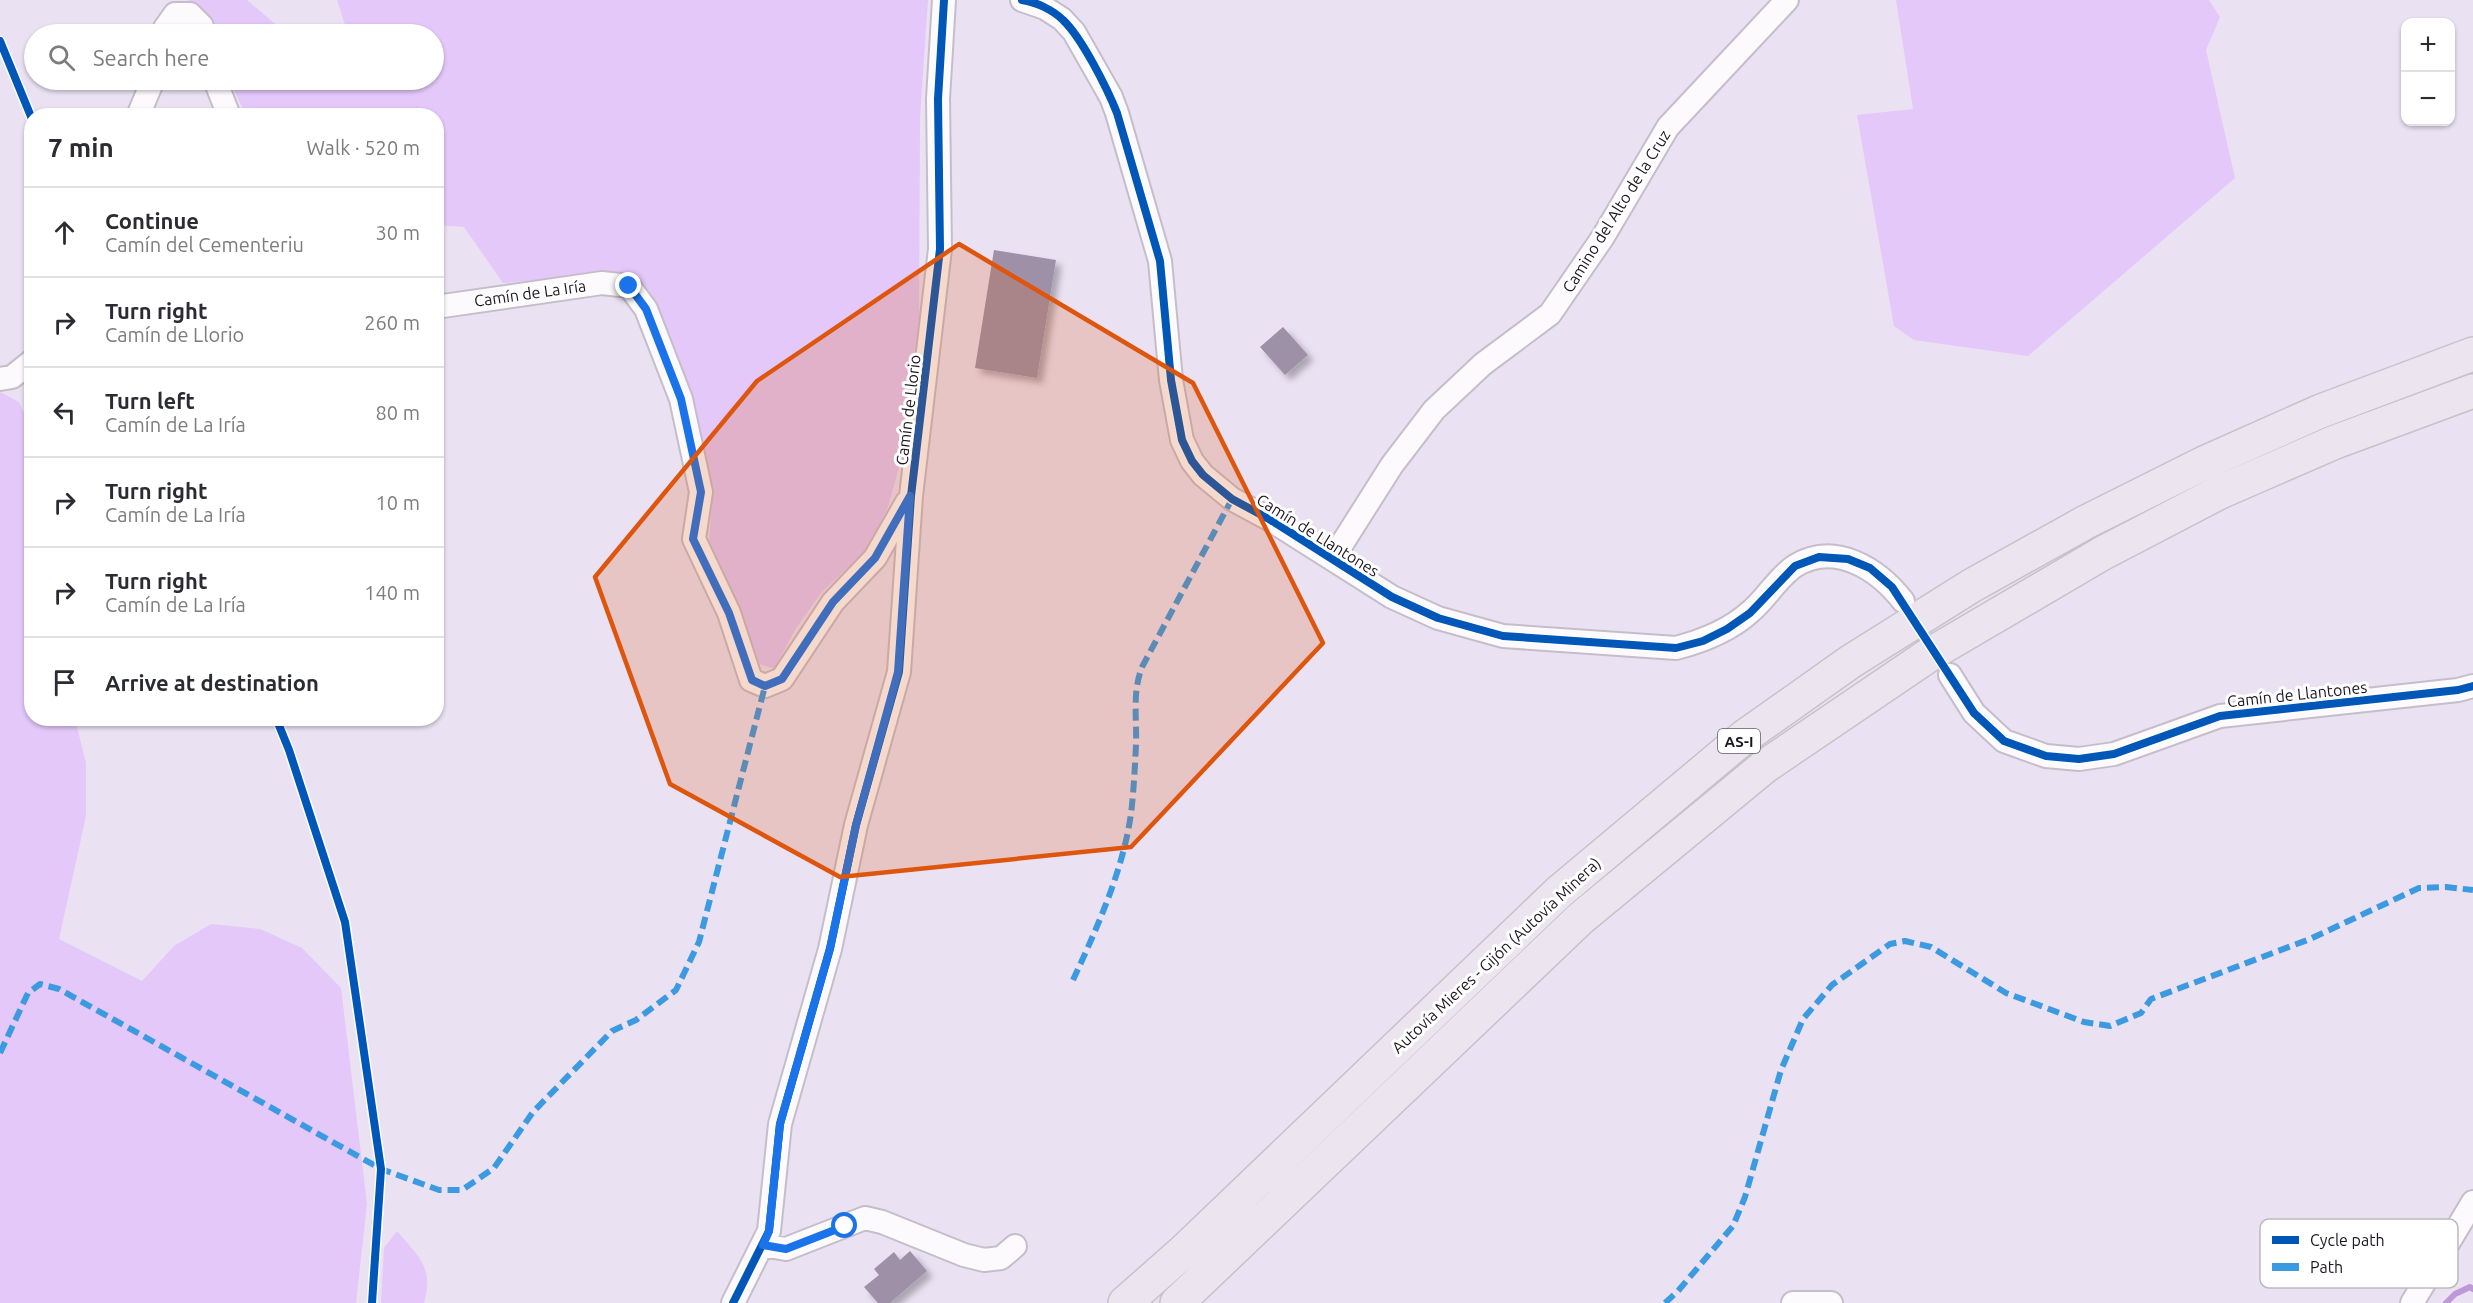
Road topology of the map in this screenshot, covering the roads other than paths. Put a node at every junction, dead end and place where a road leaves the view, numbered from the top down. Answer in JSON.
{"nodes":[{"id":1,"x":944,"y":0,"type":"edge"},
{"id":2,"x":1022,"y":0,"type":"edge"},
{"id":3,"x":1787,"y":0,"type":"edge"},
{"id":4,"x":168,"y":24,"type":"edge"},
{"id":5,"x":200,"y":24,"type":"edge"},
{"id":6,"x":149,"y":90,"type":"edge"},
{"id":7,"x":219,"y":90,"type":"edge"},
{"id":8,"x":141,"y":108,"type":"edge"},
{"id":9,"x":225,"y":108,"type":"edge"},
{"id":10,"x":444,"y":305,"type":"edge"},
{"id":11,"x":2473,"y":354,"type":"edge"},
{"id":12,"x":24,"y":367,"type":"edge"},
{"id":13,"x":0,"y":379,"type":"edge"},
{"id":14,"x":2473,"y":391,"type":"edge"},
{"id":15,"x":910,"y":496,"type":"junction"},
{"id":16,"x":1333,"y":558,"type":"junction"},
{"id":17,"x":1903,"y":601,"type":"dead end"},
{"id":18,"x":1950,"y":675,"type":"dead end"},
{"id":19,"x":2473,"y":686,"type":"edge"},
{"id":20,"x":2473,"y":1202,"type":"edge"},
{"id":21,"x":2458,"y":1227,"type":"edge"},
{"id":22,"x":763,"y":1245,"type":"junction"},
{"id":23,"x":1015,"y":1246,"type":"dead end"},
{"id":24,"x":2421,"y":1288,"type":"edge"},
{"id":25,"x":733,"y":1303,"type":"edge"},
{"id":26,"x":1125,"y":1303,"type":"edge"},
{"id":27,"x":1177,"y":1303,"type":"edge"},
{"id":28,"x":1793,"y":1303,"type":"edge"},
{"id":29,"x":1831,"y":1303,"type":"edge"},
{"id":30,"x":2412,"y":1303,"type":"edge"}],
"edges":[{"from":1,"to":15,"type":"street","name":"Camín de Llorio"},
{"from":2,"to":16,"type":"street","name":"Camín de Llantones"},
{"from":3,"to":16,"type":"street","name":"Camino del Alto de la Cruz"},
{"from":4,"to":5,"type":"street"},
{"from":6,"to":8,"type":"street"},
{"from":7,"to":9,"type":"street"},
{"from":10,"to":15,"type":"street","name":"Camín de La Iría"},
{"from":11,"to":26,"type":"highway","name":"Autovía Mieres - Gijón (Autovía Minera)","number":"AS-I"},
{"from":12,"to":13,"type":"street"},
{"from":14,"to":27,"type":"highway","name":"Autovía Mieres - Gijón (Autovía Minera)","number":"AS-I"},
{"from":15,"to":22,"type":"street","name":"Camín de Llorio"},
{"from":16,"to":17,"type":"street","name":"Camín de Llantones"},
{"from":18,"to":19,"type":"street","name":"Camín de Llantones"},
{"from":20,"to":21,"type":"street"},
{"from":22,"to":23,"type":"street"},
{"from":22,"to":25,"type":"street","name":"Camín de Llorio"},
{"from":24,"to":30,"type":"street"},
{"from":28,"to":29,"type":"street"}]}
